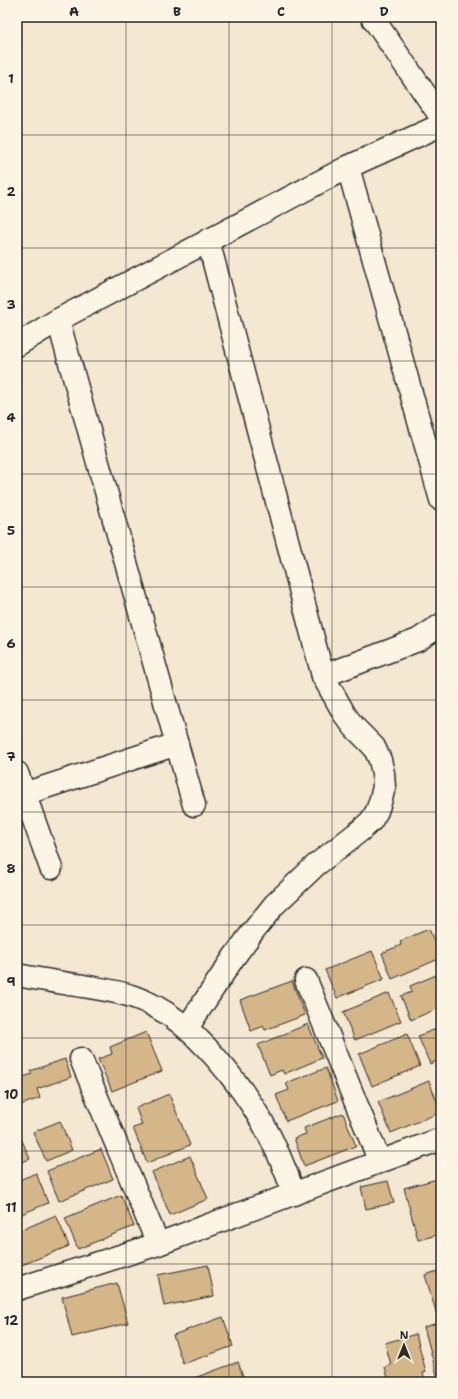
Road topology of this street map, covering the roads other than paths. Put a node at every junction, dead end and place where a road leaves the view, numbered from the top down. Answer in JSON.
{"nodes":[{"id":1,"x":372,"y":17,"type":"edge"},
{"id":2,"x":441,"y":117,"type":"edge"},
{"id":3,"x":441,"y":125,"type":"edge"},
{"id":4,"x":348,"y":167,"type":"junction"},
{"id":5,"x":208,"y":240,"type":"junction"},
{"id":6,"x":58,"y":320,"type":"junction"},
{"id":7,"x":17,"y":345,"type":"edge"},
{"id":8,"x":441,"y":500,"type":"edge"},
{"id":9,"x":441,"y":625,"type":"edge"},
{"id":10,"x":323,"y":676,"type":"junction"},
{"id":11,"x":178,"y":744,"type":"junction"},
{"id":12,"x":17,"y":773,"type":"edge"},
{"id":13,"x":24,"y":794,"type":"junction"},
{"id":14,"x":194,"y":805,"type":"dead end"},
{"id":15,"x":51,"y":868,"type":"dead end"},
{"id":16,"x":17,"y":975,"type":"edge"},
{"id":17,"x":306,"y":980,"type":"dead end"},
{"id":18,"x":187,"y":1028,"type":"junction"},
{"id":19,"x":81,"y":1060,"type":"dead end"},
{"id":20,"x":441,"y":1139,"type":"edge"},
{"id":21,"x":380,"y":1162,"type":"junction"},
{"id":22,"x":294,"y":1194,"type":"junction"},
{"id":23,"x":158,"y":1244,"type":"junction"},
{"id":24,"x":17,"y":1289,"type":"edge"}],
"edges":[{"from":1,"to":2,"type":"street"},
{"from":3,"to":4,"type":"street"},
{"from":4,"to":5,"type":"street"},
{"from":4,"to":8,"type":"street"},
{"from":5,"to":6,"type":"street"},
{"from":5,"to":10,"type":"street"},
{"from":6,"to":7,"type":"street"},
{"from":6,"to":11,"type":"street"},
{"from":9,"to":10,"type":"street"},
{"from":10,"to":18,"type":"street"},
{"from":11,"to":13,"type":"street"},
{"from":11,"to":14,"type":"street"},
{"from":12,"to":13,"type":"street"},
{"from":13,"to":15,"type":"street"},
{"from":16,"to":18,"type":"street"},
{"from":17,"to":21,"type":"street"},
{"from":18,"to":22,"type":"street"},
{"from":19,"to":23,"type":"street"},
{"from":20,"to":21,"type":"street"},
{"from":21,"to":22,"type":"street"},
{"from":22,"to":23,"type":"street"},
{"from":23,"to":24,"type":"street"}]}
